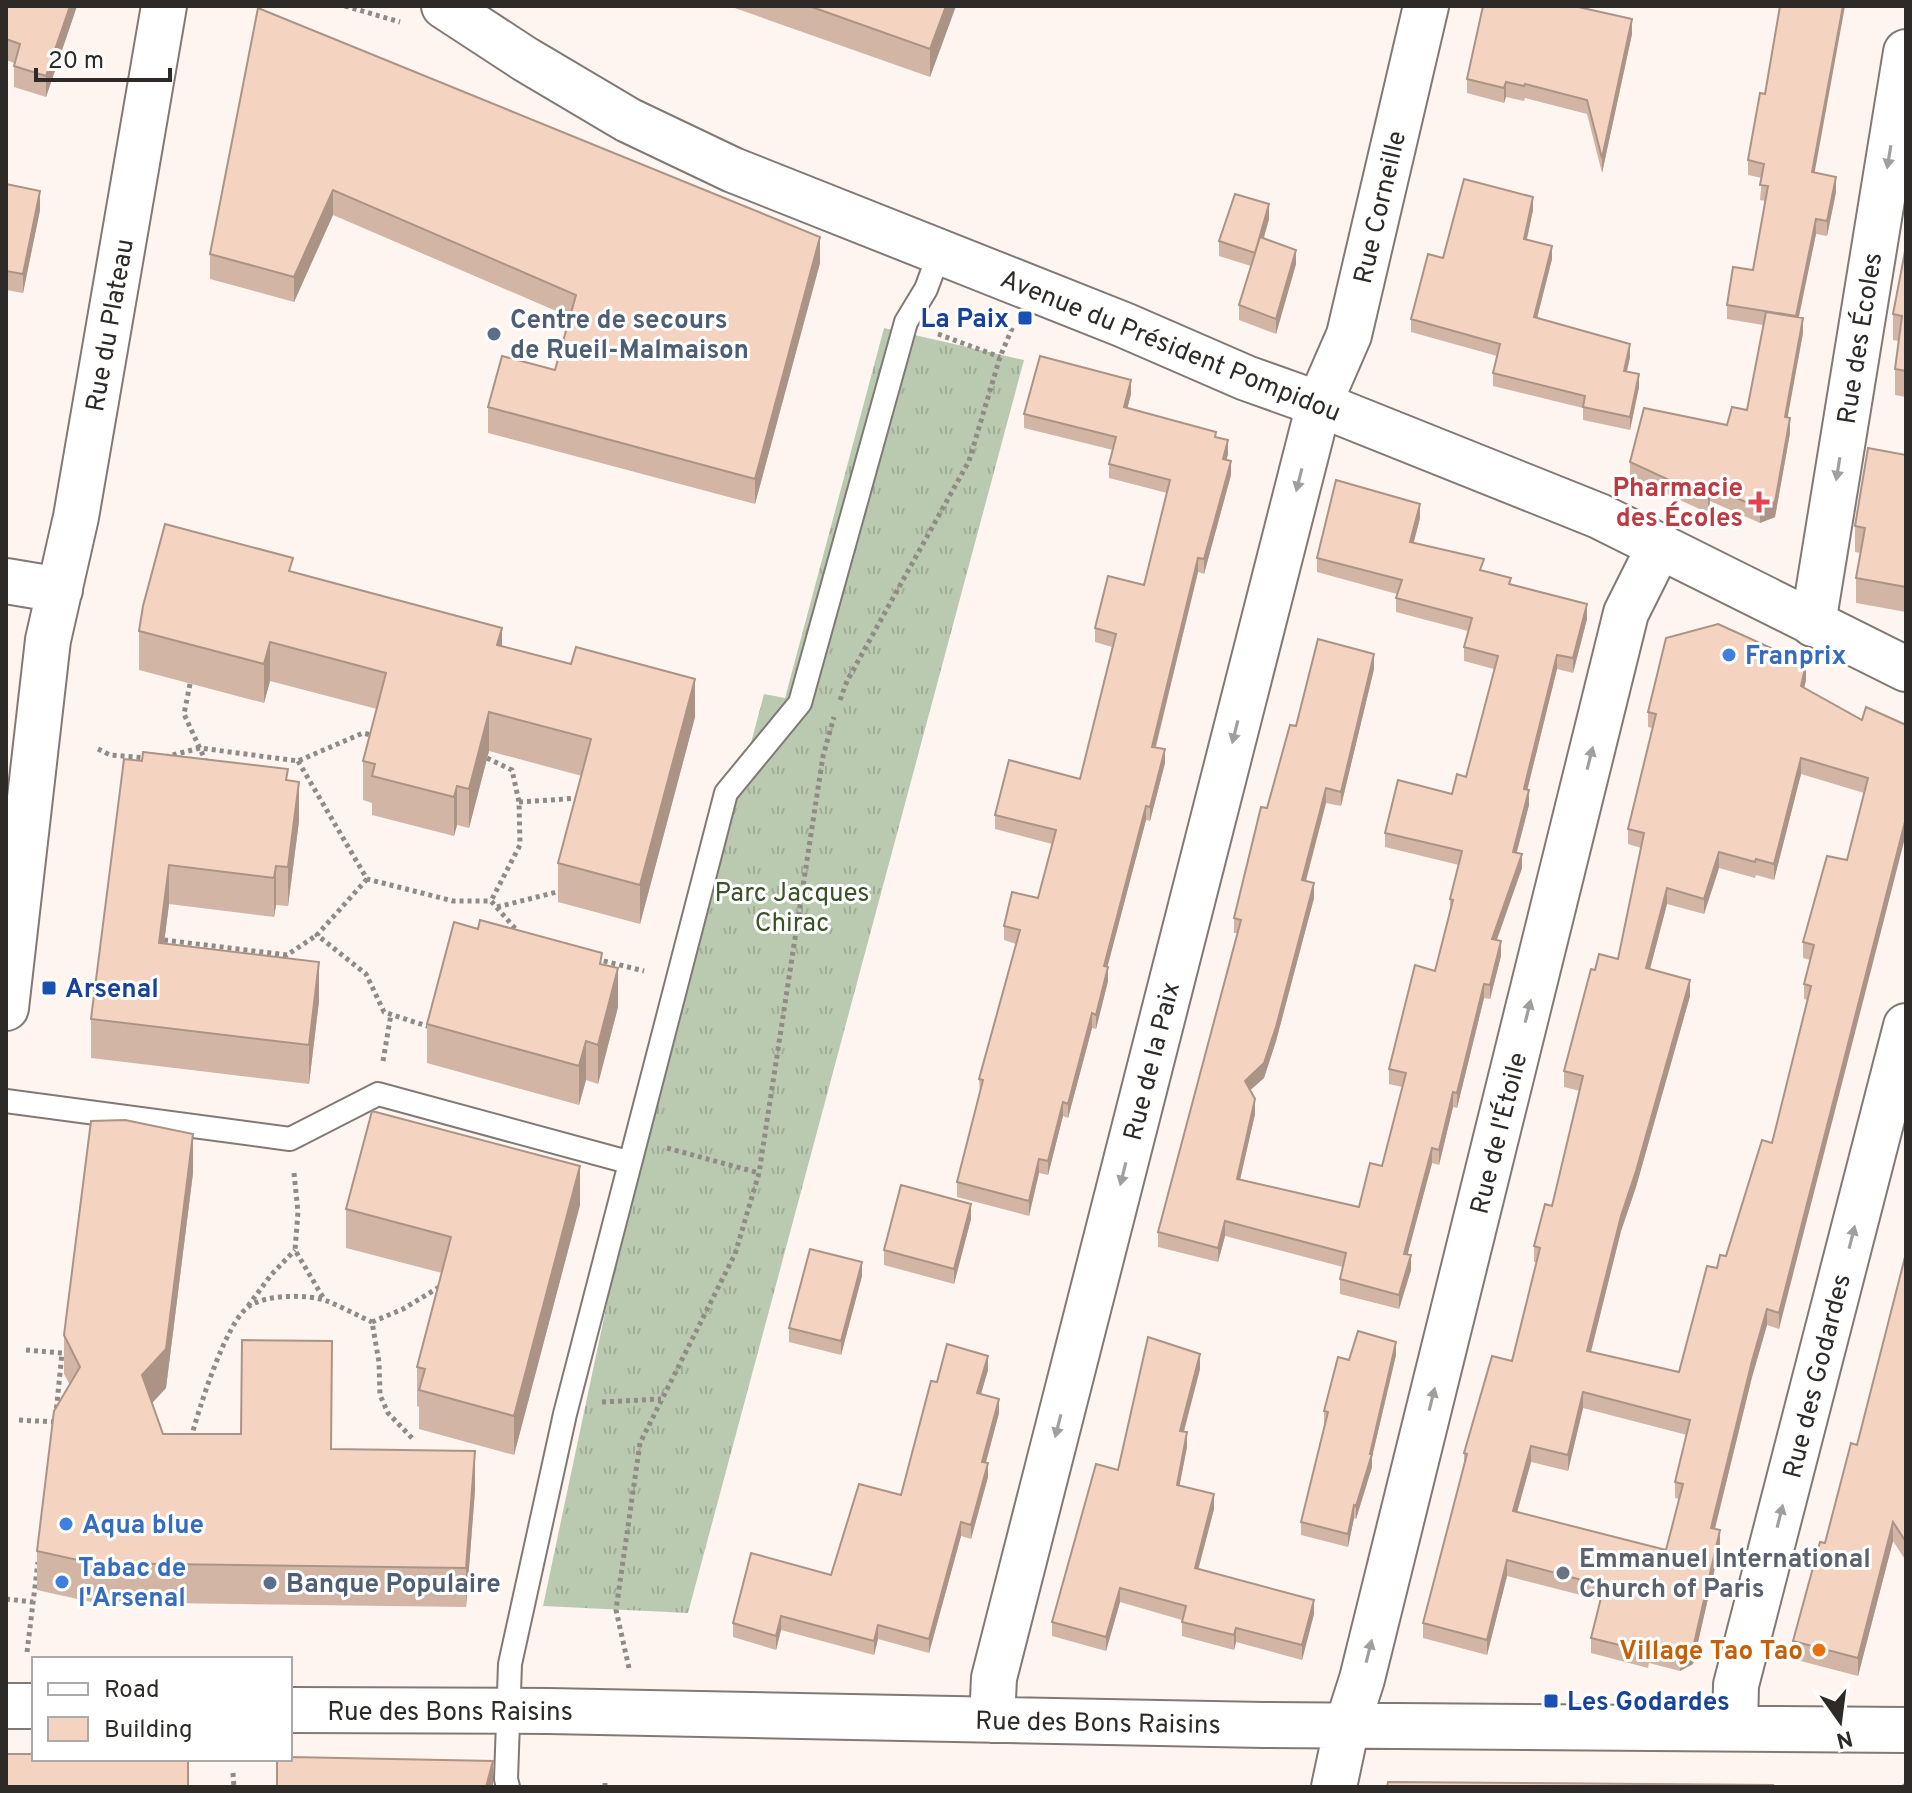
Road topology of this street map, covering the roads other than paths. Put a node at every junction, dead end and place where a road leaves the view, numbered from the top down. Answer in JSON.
{"nodes":[{"id":1,"x":164,"y":6,"type":"edge"},
{"id":2,"x":444,"y":6,"type":"edge"},
{"id":3,"x":1426,"y":6,"type":"edge"},
{"id":4,"x":1906,"y":52,"type":"edge"},
{"id":5,"x":939,"y":254,"type":"junction"},
{"id":6,"x":1319,"y":404,"type":"junction"},
{"id":7,"x":1660,"y":545,"type":"junction"},
{"id":8,"x":6,"y":581,"type":"edge"},
{"id":9,"x":60,"y":590,"type":"junction"},
{"id":10,"x":1813,"y":624,"type":"junction"},
{"id":11,"x":1906,"y":669,"type":"edge"},
{"id":12,"x":6,"y":1008,"type":"edge"},
{"id":13,"x":1906,"y":1026,"type":"edge"},
{"id":14,"x":6,"y":1101,"type":"edge"},
{"id":15,"x":632,"y":1151,"type":"junction"},
{"id":16,"x":6,"y":1706,"type":"edge"},
{"id":17,"x":32,"y":1706,"type":"edge"},
{"id":18,"x":292,"y":1710,"type":"edge"},
{"id":19,"x":507,"y":1710,"type":"junction"},
{"id":20,"x":992,"y":1720,"type":"junction"},
{"id":21,"x":1347,"y":1726,"type":"junction"},
{"id":22,"x":1735,"y":1728,"type":"junction"},
{"id":23,"x":1906,"y":1730,"type":"edge"},
{"id":24,"x":508,"y":1787,"type":"edge"},
{"id":25,"x":1334,"y":1787,"type":"edge"}],
"edges":[{"from":1,"to":9,"type":"street","name":"Rue du Plateau"},
{"from":2,"to":5,"type":"street","name":"Avenue du Président Pompidou"},
{"from":3,"to":6,"type":"street","name":"Rue Corneille"},
{"from":4,"to":10,"type":"street","name":"Rue des Écoles","one_way":true},
{"from":5,"to":6,"type":"street","name":"Avenue du Président Pompidou"},
{"from":5,"to":15,"type":"lane"},
{"from":6,"to":7,"type":"street","name":"Avenue du Président Pompidou"},
{"from":6,"to":20,"type":"street","name":"Rue de la Paix","one_way":true},
{"from":7,"to":10,"type":"street","name":"Avenue du Président Pompidou"},
{"from":21,"to":7,"type":"street","name":"Rue de l'Étoile","one_way":true},
{"from":8,"to":9,"type":"street"},
{"from":9,"to":12,"type":"street","name":"Rue du Plateau"},
{"from":10,"to":11,"type":"street","name":"Avenue du Président Pompidou"},
{"from":22,"to":13,"type":"street","name":"Rue des Godardes","one_way":true},
{"from":14,"to":15,"type":"lane"},
{"from":15,"to":19,"type":"lane"},
{"from":16,"to":17,"type":"street"},
{"from":18,"to":19,"type":"street","name":"Rue des Bons Raisins"},
{"from":19,"to":20,"type":"street","name":"Rue des Bons Raisins"},
{"from":19,"to":24,"type":"lane"},
{"from":20,"to":21,"type":"street","name":"Rue des Bons Raisins"},
{"from":21,"to":22,"type":"street","name":"Rue des Bons Raisins"},
{"from":21,"to":25,"type":"street","name":"Rue de l'Étoile"},
{"from":22,"to":23,"type":"street","name":"Rue des Bons Raisins"}]}
